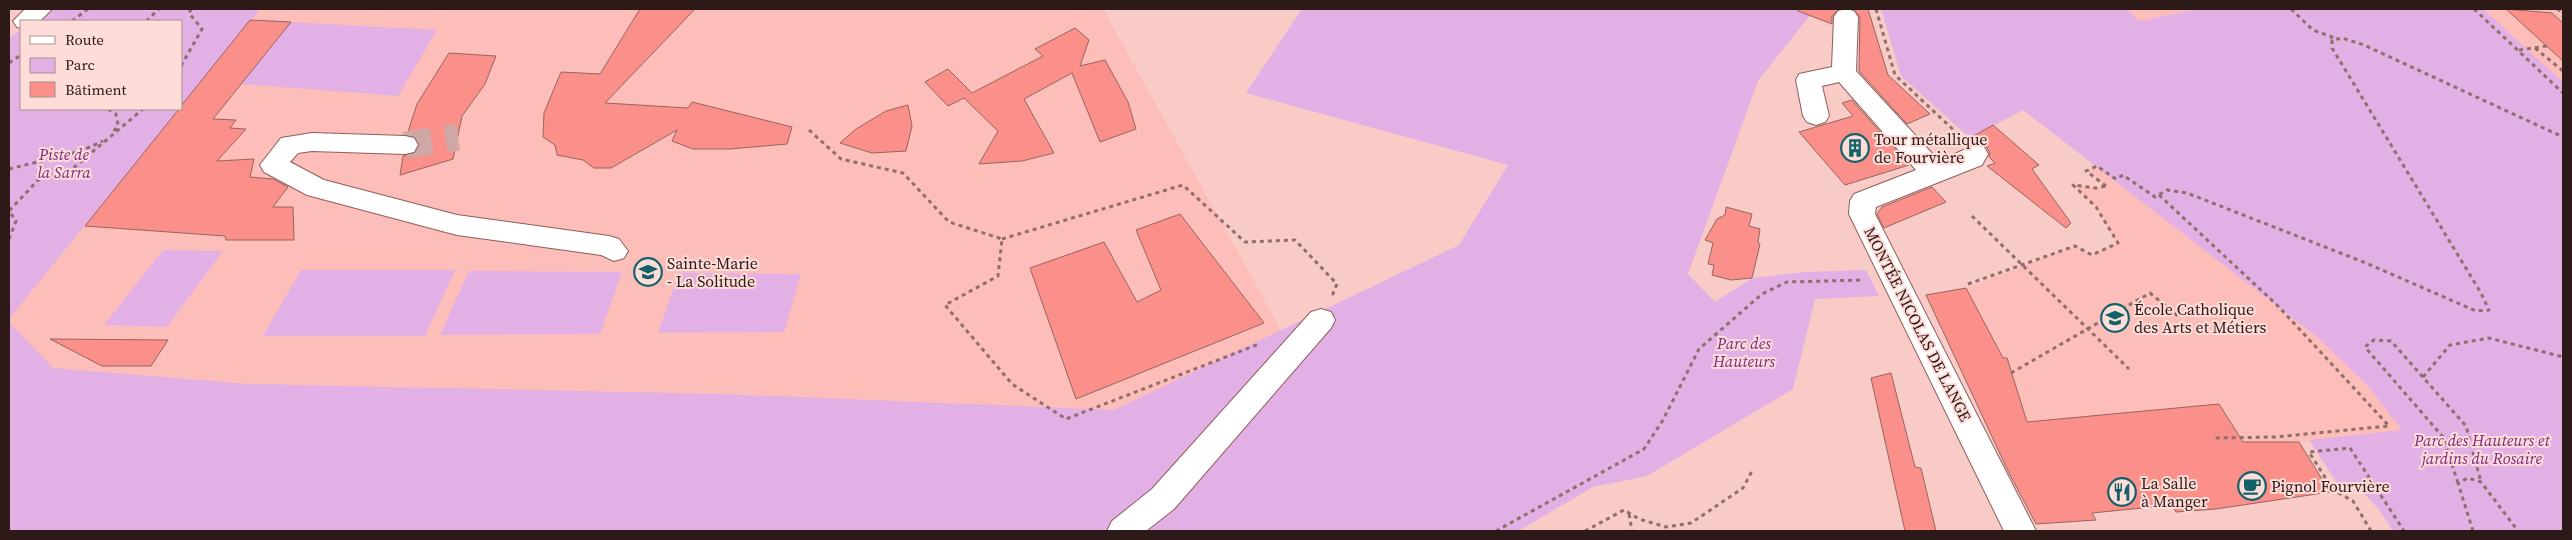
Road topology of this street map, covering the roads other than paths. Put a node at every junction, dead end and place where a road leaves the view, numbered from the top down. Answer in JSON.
{"nodes":[{"id":1,"x":40,"y":9,"type":"edge"},
{"id":2,"x":1846,"y":18,"type":"dead end"},
{"id":3,"x":27,"y":20,"type":"edge"},
{"id":4,"x":20,"y":25,"type":"edge"},
{"id":5,"x":9,"y":33,"type":"edge"},
{"id":6,"x":1844,"y":73,"type":"junction"},
{"id":7,"x":1816,"y":116,"type":"dead end"},
{"id":8,"x":405,"y":144,"type":"tunnel mouth"},
{"id":9,"x":1975,"y":154,"type":"road end"},
{"id":10,"x":1934,"y":173,"type":"junction"},
{"id":11,"x":614,"y":251,"type":"dead end"},
{"id":12,"x":1321,"y":320,"type":"road end"},
{"id":13,"x":1123,"y":531,"type":"edge"},
{"id":14,"x":2020,"y":531,"type":"edge"}],
"edges":[{"from":1,"to":3,"type":"street"},
{"from":2,"to":6,"type":"street"},
{"from":4,"to":5,"type":"street"},
{"from":6,"to":7,"type":"street"},
{"from":6,"to":10,"type":"street"},
{"from":8,"to":11,"type":"street"},
{"from":9,"to":10,"type":"street","name":"MONTÉE NICOLAS DE LANGE"},
{"from":10,"to":14,"type":"street","name":"MONTÉE NICOLAS DE LANGE"},
{"from":12,"to":13,"type":"street"}]}
